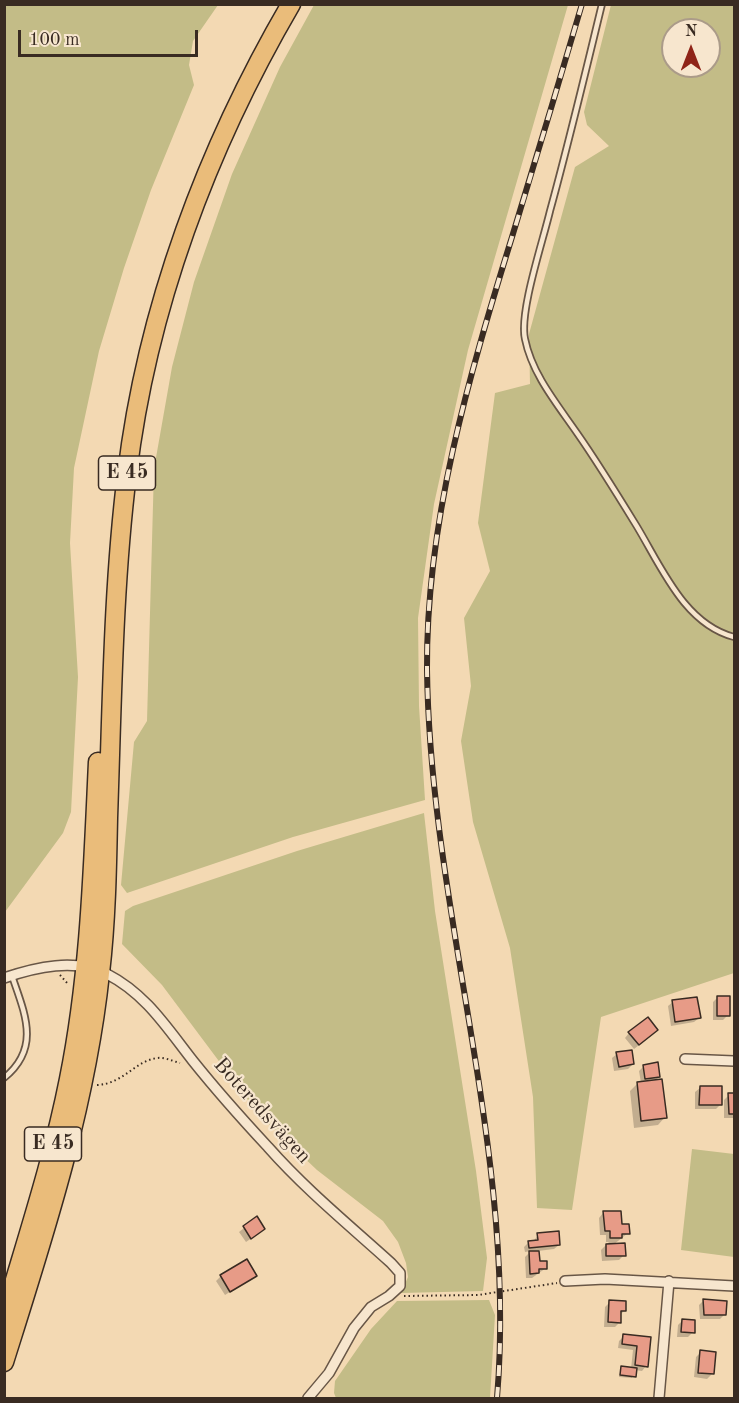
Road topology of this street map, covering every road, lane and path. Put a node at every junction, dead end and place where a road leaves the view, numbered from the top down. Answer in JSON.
{"nodes":[{"id":1,"x":277,"y":4,"type":"edge"},
{"id":2,"x":291,"y":4,"type":"edge"},
{"id":3,"x":602,"y":4,"type":"edge"},
{"id":4,"x":735,"y":637,"type":"edge"},
{"id":5,"x":93,"y":970,"type":"junction"},
{"id":6,"x":8,"y":977,"type":"edge"},
{"id":7,"x":685,"y":1059,"type":"dead end"},
{"id":8,"x":735,"y":1061,"type":"edge"},
{"id":9,"x":4,"y":1078,"type":"edge"},
{"id":10,"x":565,"y":1281,"type":"joint"},
{"id":11,"x":669,"y":1281,"type":"junction"},
{"id":12,"x":735,"y":1286,"type":"edge"},
{"id":13,"x":389,"y":1296,"type":"junction"},
{"id":14,"x":4,"y":1317,"type":"edge"},
{"id":15,"x":4,"y":1362,"type":"edge"},
{"id":16,"x":308,"y":1398,"type":"edge"},
{"id":17,"x":659,"y":1398,"type":"edge"}],
"edges":[{"from":1,"to":5,"type":"highway","number":"E 45"},
{"from":2,"to":5,"type":"highway","number":"E 45"},
{"from":3,"to":4,"type":"lane"},
{"from":5,"to":6,"type":"street"},
{"from":5,"to":13,"type":"street","name":"Boteredsvägen"},
{"from":5,"to":14,"type":"highway","number":"E 45"},
{"from":5,"to":15,"type":"highway","number":"E 45"},
{"from":6,"to":9,"type":"lane"},
{"from":7,"to":8,"type":"street"},
{"from":10,"to":11,"type":"street"},
{"from":10,"to":13,"type":"path"},
{"from":11,"to":12,"type":"street"},
{"from":11,"to":17,"type":"street"},
{"from":13,"to":16,"type":"street"}]}
